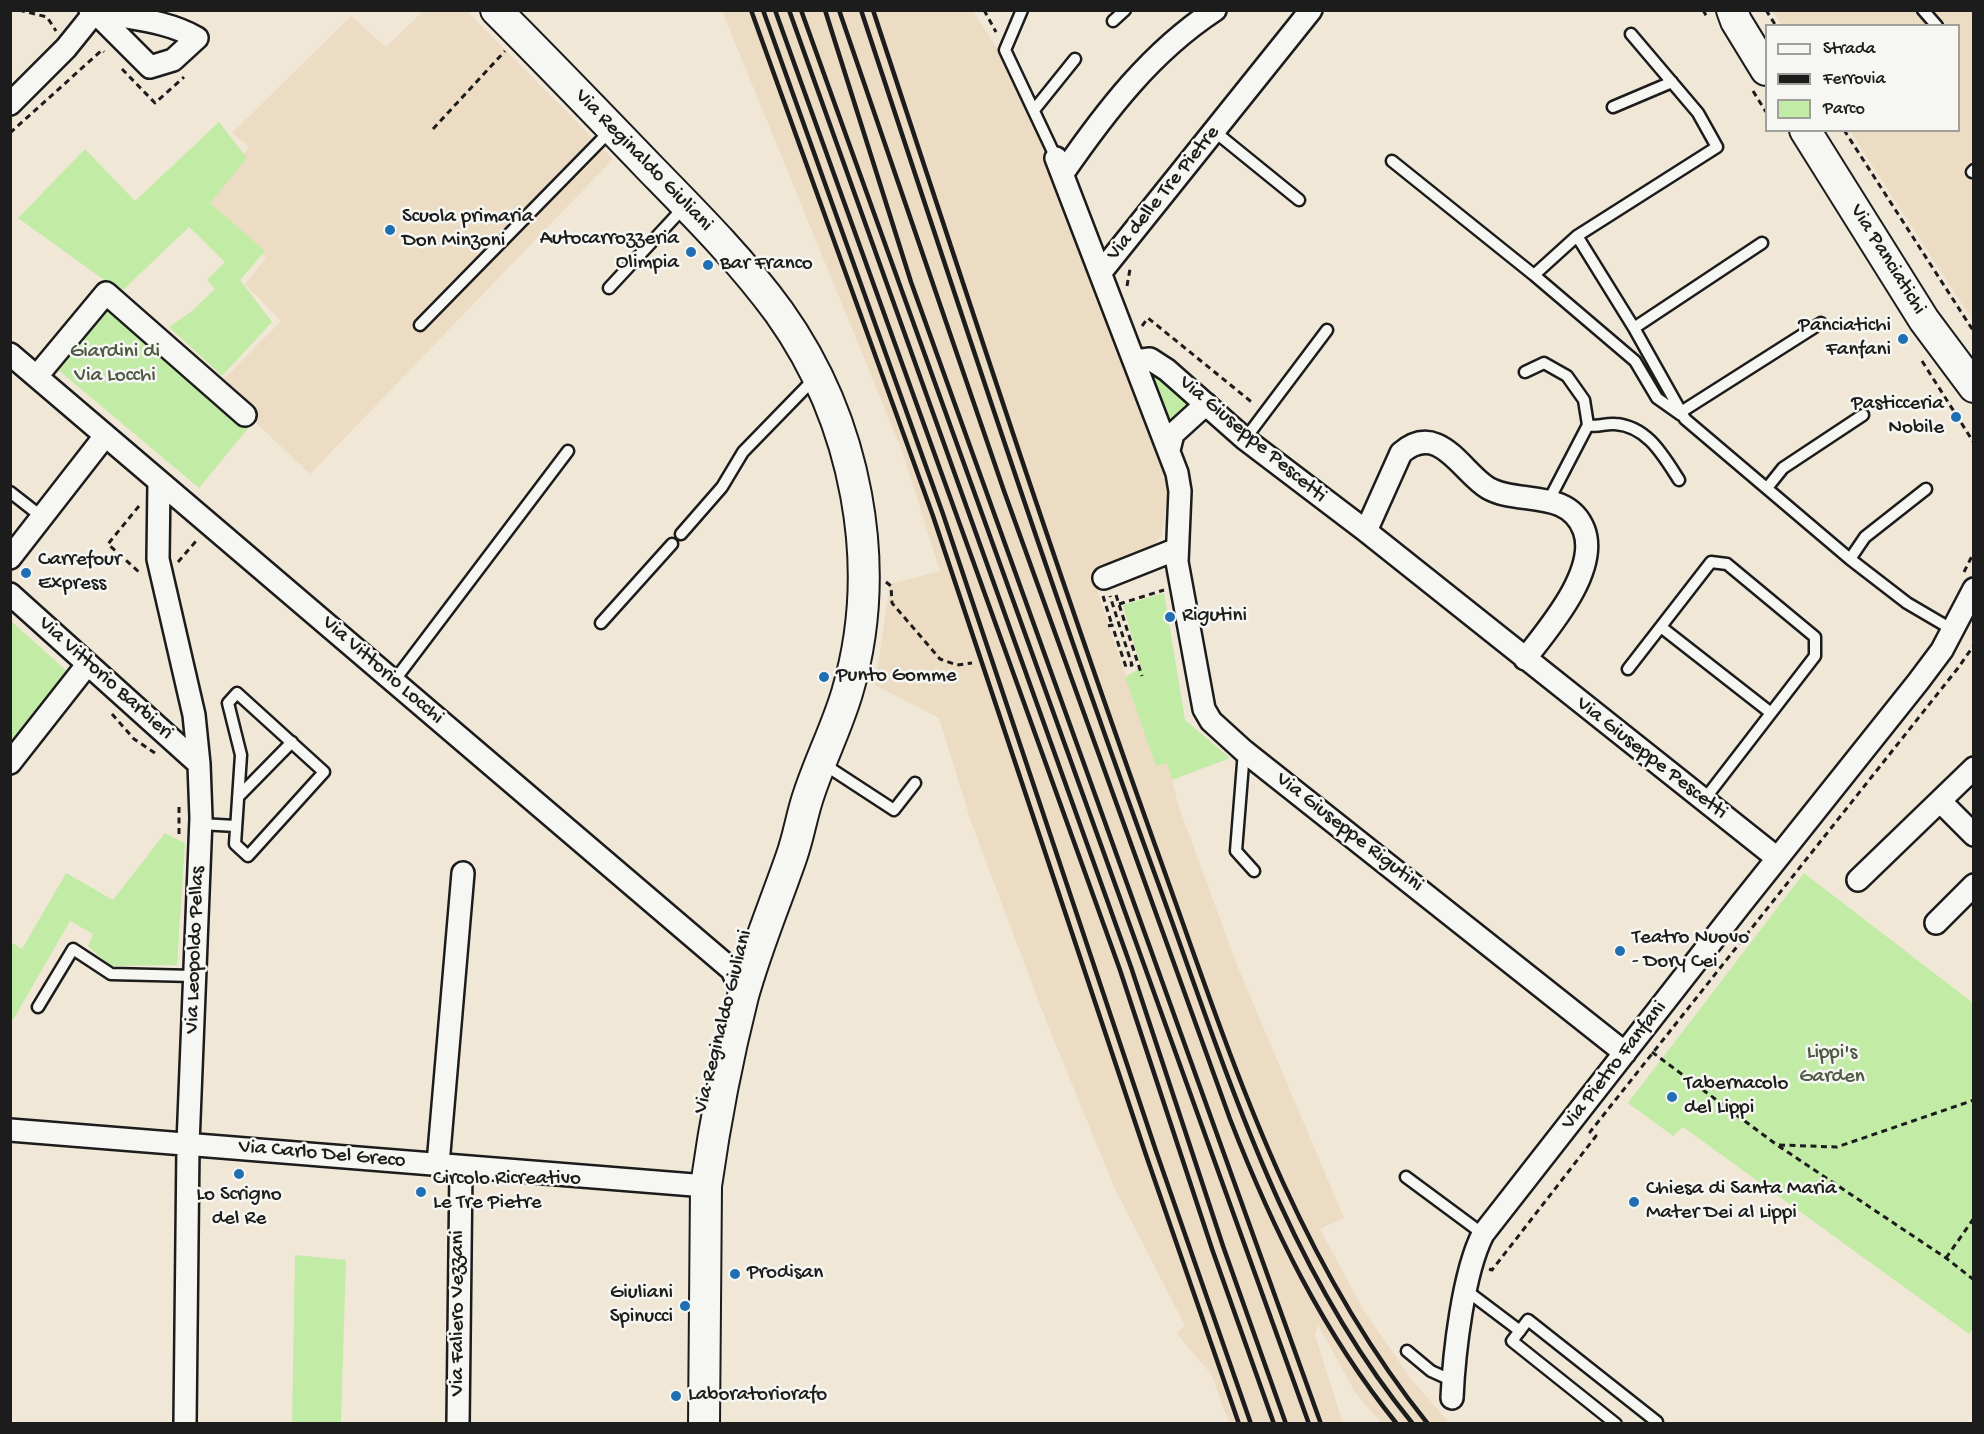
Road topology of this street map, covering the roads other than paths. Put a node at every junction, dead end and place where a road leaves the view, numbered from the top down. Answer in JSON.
{"nodes":[{"id":1,"x":496,"y":10,"type":"edge"},
{"id":2,"x":1022,"y":10,"type":"edge"},
{"id":3,"x":1125,"y":10,"type":"edge"},
{"id":4,"x":1215,"y":10,"type":"edge"},
{"id":5,"x":1311,"y":10,"type":"edge"},
{"id":6,"x":1923,"y":10,"type":"edge"},
{"id":7,"x":93,"y":11,"type":"edge"},
{"id":8,"x":1731,"y":14,"type":"edge"},
{"id":9,"x":1113,"y":21,"type":"dead end"},
{"id":10,"x":1935,"y":24,"type":"edge"},
{"id":11,"x":1631,"y":34,"type":"dead end"},
{"id":12,"x":1075,"y":59,"type":"dead end"},
{"id":13,"x":1765,"y":67,"type":"edge"},
{"id":14,"x":1672,"y":82,"type":"junction"},
{"id":15,"x":10,"y":104,"type":"edge"},
{"id":16,"x":1613,"y":107,"type":"dead end"},
{"id":17,"x":1034,"y":110,"type":"junction"},
{"id":18,"x":612,"y":128,"type":"junction"},
{"id":19,"x":1214,"y":131,"type":"junction"},
{"id":20,"x":1806,"y":132,"type":"edge"},
{"id":21,"x":1392,"y":161,"type":"dead end"},
{"id":22,"x":1059,"y":166,"type":"junction"},
{"id":23,"x":1299,"y":200,"type":"dead end"},
{"id":24,"x":686,"y":205,"type":"junction"},
{"id":25,"x":1577,"y":236,"type":"junction"},
{"id":26,"x":1762,"y":243,"type":"dead end"},
{"id":27,"x":1101,"y":272,"type":"junction"},
{"id":28,"x":1534,"y":275,"type":"junction"},
{"id":29,"x":609,"y":288,"type":"dead end"},
{"id":30,"x":1821,"y":323,"type":"dead end"},
{"id":31,"x":420,"y":325,"type":"dead end"},
{"id":32,"x":1635,"y":328,"type":"junction"},
{"id":33,"x":1328,"y":330,"type":"dead end"},
{"id":34,"x":10,"y":354,"type":"edge"},
{"id":35,"x":1135,"y":361,"type":"junction"},
{"id":36,"x":1525,"y":372,"type":"dead end"},
{"id":37,"x":37,"y":376,"type":"junction"},
{"id":38,"x":817,"y":376,"type":"junction"},
{"id":39,"x":1973,"y":387,"type":"edge"},
{"id":40,"x":1206,"y":404,"type":"junction"},
{"id":41,"x":1683,"y":415,"type":"junction"},
{"id":42,"x":1863,"y":415,"type":"dead end"},
{"id":43,"x":244,"y":416,"type":"dead end"},
{"id":44,"x":1588,"y":424,"type":"junction"},
{"id":45,"x":105,"y":436,"type":"junction"},
{"id":46,"x":1245,"y":439,"type":"junction"},
{"id":47,"x":1168,"y":450,"type":"junction"},
{"id":48,"x":568,"y":452,"type":"dead end"},
{"id":49,"x":1678,"y":480,"type":"dead end"},
{"id":50,"x":159,"y":481,"type":"junction"},
{"id":51,"x":1767,"y":488,"type":"junction"},
{"id":52,"x":1926,"y":489,"type":"dead end"},
{"id":53,"x":10,"y":492,"type":"edge"},
{"id":54,"x":1549,"y":500,"type":"junction"},
{"id":55,"x":42,"y":517,"type":"junction"},
{"id":56,"x":1366,"y":531,"type":"junction"},
{"id":57,"x":681,"y":534,"type":"dead end"},
{"id":58,"x":672,"y":544,"type":"dead end"},
{"id":59,"x":1177,"y":549,"type":"junction"},
{"id":60,"x":10,"y":558,"type":"edge"},
{"id":61,"x":1850,"y":559,"type":"junction"},
{"id":62,"x":1105,"y":581,"type":"road end"},
{"id":63,"x":1974,"y":590,"type":"edge"},
{"id":64,"x":10,"y":594,"type":"edge"},
{"id":65,"x":601,"y":623,"type":"dead end"},
{"id":66,"x":1661,"y":627,"type":"junction"},
{"id":67,"x":1953,"y":630,"type":"junction"},
{"id":68,"x":1525,"y":659,"type":"junction"},
{"id":69,"x":87,"y":665,"type":"junction"},
{"id":70,"x":1628,"y":669,"type":"dead end"},
{"id":71,"x":394,"y":681,"type":"junction"},
{"id":72,"x":1771,"y":713,"type":"junction"},
{"id":73,"x":292,"y":742,"type":"junction"},
{"id":74,"x":1244,"y":751,"type":"junction"},
{"id":75,"x":10,"y":763,"type":"edge"},
{"id":76,"x":822,"y":763,"type":"junction"},
{"id":77,"x":199,"y":764,"type":"junction"},
{"id":78,"x":1974,"y":768,"type":"edge"},
{"id":79,"x":915,"y":783,"type":"dead end"},
{"id":80,"x":238,"y":797,"type":"junction"},
{"id":81,"x":1704,"y":801,"type":"junction"},
{"id":82,"x":1940,"y":801,"type":"junction"},
{"id":83,"x":200,"y":824,"type":"junction"},
{"id":84,"x":236,"y":826,"type":"junction"},
{"id":85,"x":1974,"y":835,"type":"edge"},
{"id":86,"x":1777,"y":858,"type":"junction"},
{"id":87,"x":1254,"y":871,"type":"dead end"},
{"id":88,"x":463,"y":873,"type":"dead end"},
{"id":89,"x":1858,"y":880,"type":"dead end"},
{"id":90,"x":1974,"y":885,"type":"edge"},
{"id":91,"x":1936,"y":923,"type":"dead end"},
{"id":92,"x":194,"y":976,"type":"junction"},
{"id":93,"x":738,"y":983,"type":"junction"},
{"id":94,"x":38,"y":1007,"type":"dead end"},
{"id":95,"x":1630,"y":1046,"type":"junction"},
{"id":96,"x":10,"y":1130,"type":"edge"},
{"id":97,"x":188,"y":1144,"type":"junction"},
{"id":98,"x":438,"y":1164,"type":"junction"},
{"id":99,"x":460,"y":1167,"type":"junction"},
{"id":100,"x":1406,"y":1177,"type":"dead end"},
{"id":101,"x":706,"y":1186,"type":"junction"},
{"id":102,"x":1483,"y":1234,"type":"junction"},
{"id":103,"x":1467,"y":1291,"type":"junction"},
{"id":104,"x":1520,"y":1331,"type":"junction"},
{"id":105,"x":1407,"y":1351,"type":"dead end"},
{"id":106,"x":1453,"y":1390,"type":"joint"},
{"id":107,"x":185,"y":1424,"type":"edge"},
{"id":108,"x":458,"y":1424,"type":"edge"},
{"id":109,"x":704,"y":1424,"type":"edge"},
{"id":110,"x":1616,"y":1424,"type":"edge"},
{"id":111,"x":1655,"y":1424,"type":"edge"}],
"edges":[{"from":1,"to":18,"type":"main road","name":"Via Reginaldo Giuliani"},
{"from":2,"to":17,"type":"lane","name":"Via delle Tre Pietre"},
{"from":3,"to":9,"type":"lane"},
{"from":4,"to":22,"type":"street"},
{"from":5,"to":19,"type":"street","name":"Via delle Tre Pietre"},
{"from":6,"to":10,"type":"lane"},
{"from":7,"to":15,"type":"street"},
{"from":8,"to":13,"type":"main road"},
{"from":11,"to":14,"type":"lane"},
{"from":12,"to":17,"type":"lane"},
{"from":14,"to":16,"type":"lane"},
{"from":14,"to":25,"type":"lane"},
{"from":17,"to":22,"type":"lane","name":"Via delle Tre Pietre"},
{"from":18,"to":24,"type":"main road","name":"Via Reginaldo Giuliani"},
{"from":18,"to":31,"type":"lane"},
{"from":19,"to":23,"type":"lane"},
{"from":19,"to":27,"type":"street","name":"Via delle Tre Pietre"},
{"from":20,"to":39,"type":"main road","name":"Via Panciatichi"},
{"from":21,"to":28,"type":"lane"},
{"from":22,"to":27,"type":"street","name":"Via delle Tre Pietre"},
{"from":24,"to":29,"type":"lane"},
{"from":24,"to":38,"type":"main road","name":"Via Reginaldo Giuliani"},
{"from":25,"to":28,"type":"lane"},
{"from":25,"to":32,"type":"lane"},
{"from":26,"to":32,"type":"lane"},
{"from":27,"to":35,"type":"street","name":"Via Giuseppe Rigutini"},
{"from":28,"to":41,"type":"lane"},
{"from":30,"to":41,"type":"lane"},
{"from":32,"to":41,"type":"lane"},
{"from":33,"to":46,"type":"lane"},
{"from":34,"to":37,"type":"street","name":"Via Vittorio Locchi"},
{"from":35,"to":40,"type":"street","name":"Via Giuseppe Pescetti"},
{"from":35,"to":47,"type":"street","name":"Via Giuseppe Rigutini"},
{"from":36,"to":44,"type":"lane"},
{"from":37,"to":43,"type":"street"},
{"from":37,"to":45,"type":"street","name":"Via Vittorio Locchi"},
{"from":38,"to":57,"type":"lane"},
{"from":38,"to":76,"type":"main road","name":"Via Reginaldo Giuliani"},
{"from":40,"to":46,"type":"street","name":"Via Giuseppe Pescetti"},
{"from":40,"to":47,"type":"street"},
{"from":41,"to":51,"type":"lane"},
{"from":42,"to":51,"type":"lane"},
{"from":44,"to":49,"type":"lane"},
{"from":44,"to":54,"type":"lane"},
{"from":45,"to":50,"type":"street","name":"Via Vittorio Locchi"},
{"from":45,"to":55,"type":"street"},
{"from":46,"to":56,"type":"street","name":"Via Giuseppe Pescetti"},
{"from":47,"to":59,"type":"street","name":"Via Giuseppe Rigutini"},
{"from":48,"to":71,"type":"lane"},
{"from":50,"to":71,"type":"street","name":"Via Vittorio Locchi"},
{"from":50,"to":77,"type":"street","name":"Via Leopoldo Pellas"},
{"from":51,"to":61,"type":"lane"},
{"from":52,"to":61,"type":"lane"},
{"from":53,"to":55,"type":"lane"},
{"from":54,"to":56,"type":"street"},
{"from":54,"to":68,"type":"street"},
{"from":55,"to":60,"type":"street"},
{"from":56,"to":68,"type":"street","name":"Via Giuseppe Pescetti"},
{"from":58,"to":65,"type":"lane"},
{"from":59,"to":62,"type":"street"},
{"from":59,"to":74,"type":"street","name":"Via Giuseppe Rigutini"},
{"from":61,"to":67,"type":"lane"},
{"from":63,"to":67,"type":"street","name":"Via Pietro Fanfani"},
{"from":64,"to":69,"type":"street","name":"Via Vittorio Barbieri"},
{"from":66,"to":70,"type":"lane"},
{"from":66,"to":72,"type":"lane"},
{"from":66,"to":72,"type":"lane"},
{"from":67,"to":86,"type":"street","name":"Via Pietro Fanfani"},
{"from":68,"to":81,"type":"street","name":"Via Giuseppe Pescetti"},
{"from":69,"to":75,"type":"street"},
{"from":69,"to":77,"type":"street","name":"Via Vittorio Barbieri"},
{"from":71,"to":93,"type":"street","name":"Via Vittorio Locchi"},
{"from":72,"to":81,"type":"lane"},
{"from":73,"to":80,"type":"lane"},
{"from":73,"to":80,"type":"lane"},
{"from":73,"to":84,"type":"lane"},
{"from":74,"to":87,"type":"lane"},
{"from":74,"to":95,"type":"street","name":"Via Giuseppe Rigutini"},
{"from":76,"to":79,"type":"lane"},
{"from":76,"to":93,"type":"main road","name":"Via Reginaldo Giuliani"},
{"from":77,"to":83,"type":"street","name":"Via Leopoldo Pellas"},
{"from":78,"to":82,"type":"street"},
{"from":80,"to":84,"type":"lane"},
{"from":81,"to":86,"type":"street","name":"Via Giuseppe Pescetti"},
{"from":82,"to":85,"type":"street"},
{"from":82,"to":89,"type":"street"},
{"from":83,"to":84,"type":"lane"},
{"from":83,"to":92,"type":"street","name":"Via Leopoldo Pellas"},
{"from":86,"to":95,"type":"street","name":"Via Pietro Fanfani"},
{"from":88,"to":98,"type":"street"},
{"from":90,"to":91,"type":"street"},
{"from":92,"to":94,"type":"lane"},
{"from":92,"to":97,"type":"street","name":"Via Leopoldo Pellas"},
{"from":93,"to":101,"type":"main road","name":"Via Reginaldo Giuliani"},
{"from":95,"to":102,"type":"street","name":"Via Pietro Fanfani"},
{"from":96,"to":97,"type":"street","name":"Via Carlo Del Greco"},
{"from":97,"to":98,"type":"street","name":"Via Carlo Del Greco"},
{"from":97,"to":107,"type":"street","name":"Via Leopoldo Pellas"},
{"from":98,"to":99,"type":"street","name":"Via Carlo Del Greco"},
{"from":99,"to":101,"type":"street","name":"Via Carlo Del Greco"},
{"from":99,"to":108,"type":"street","name":"Via Faliero Vezzani"},
{"from":100,"to":102,"type":"lane"},
{"from":101,"to":109,"type":"main road","name":"Via Reginaldo Giuliani"},
{"from":102,"to":103,"type":"street","name":"Via Pietro Fanfani"},
{"from":103,"to":104,"type":"lane"},
{"from":103,"to":106,"type":"street","name":"Via Pietro Fanfani"},
{"from":104,"to":110,"type":"lane"},
{"from":104,"to":111,"type":"lane"},
{"from":105,"to":106,"type":"lane"}]}
